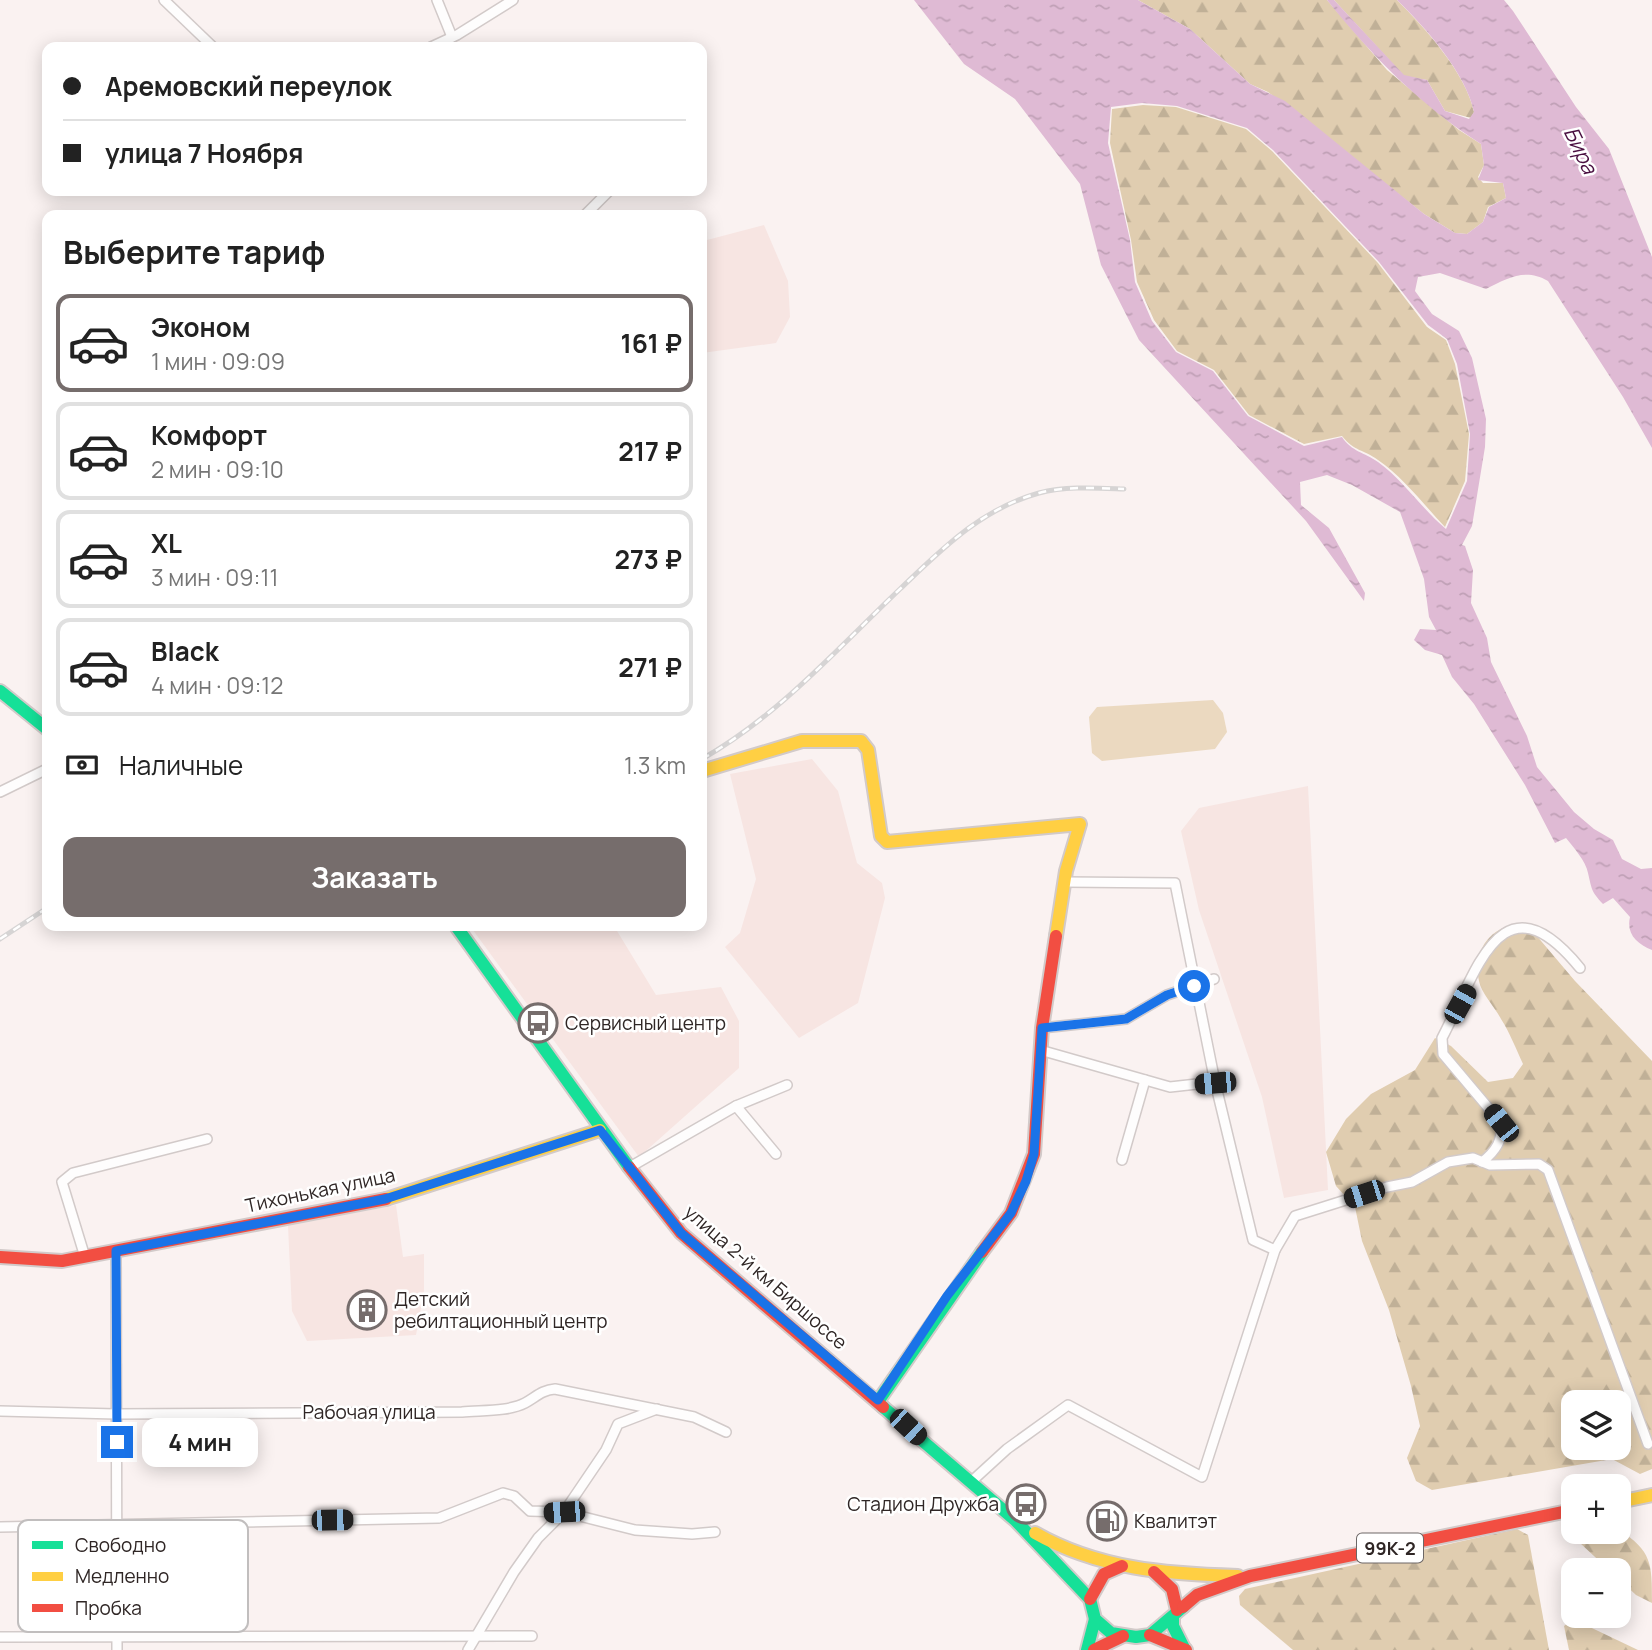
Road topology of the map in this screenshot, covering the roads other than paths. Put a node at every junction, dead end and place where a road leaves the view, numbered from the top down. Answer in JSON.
{"nodes":[{"id":1,"x":164,"y":0,"type":"edge"},
{"id":2,"x":437,"y":0,"type":"edge"},
{"id":3,"x":513,"y":0,"type":"edge"},
{"id":4,"x":452,"y":37,"type":"junction"},
{"id":5,"x":208,"y":42,"type":"edge"},
{"id":6,"x":442,"y":42,"type":"edge"},
{"id":7,"x":604,"y":196,"type":"edge"},
{"id":8,"x":590,"y":210,"type":"edge"},
{"id":9,"x":0,"y":691,"type":"edge"},
{"id":10,"x":42,"y":726,"type":"edge"},
{"id":11,"x":707,"y":770,"type":"edge"},
{"id":12,"x":42,"y":771,"type":"edge"},
{"id":13,"x":0,"y":792,"type":"edge"},
{"id":14,"x":1065,"y":882,"type":"junction"},
{"id":15,"x":460,"y":931,"type":"edge"},
{"id":16,"x":1580,"y":968,"type":"dead end"},
{"id":17,"x":1214,"y":979,"type":"dead end"},
{"id":18,"x":1194,"y":986,"type":"junction"},
{"id":19,"x":1042,"y":1028,"type":"junction"},
{"id":20,"x":1040,"y":1050,"type":"junction"},
{"id":21,"x":1145,"y":1080,"type":"junction"},
{"id":22,"x":1215,"y":1083,"type":"junction"},
{"id":23,"x":787,"y":1085,"type":"dead end"},
{"id":24,"x":736,"y":1107,"type":"junction"},
{"id":25,"x":600,"y":1130,"type":"junction"},
{"id":26,"x":208,"y":1139,"type":"dead end"},
{"id":27,"x":776,"y":1154,"type":"dead end"},
{"id":28,"x":1122,"y":1160,"type":"dead end"},
{"id":29,"x":1482,"y":1162,"type":"junction"},
{"id":30,"x":629,"y":1167,"type":"junction"},
{"id":31,"x":1275,"y":1250,"type":"junction"},
{"id":32,"x":116,"y":1251,"type":"junction"},
{"id":33,"x":0,"y":1257,"type":"edge"},
{"id":34,"x":85,"y":1257,"type":"junction"},
{"id":35,"x":878,"y":1400,"type":"junction"},
{"id":36,"x":659,"y":1409,"type":"junction"},
{"id":37,"x":0,"y":1412,"type":"edge"},
{"id":38,"x":116,"y":1414,"type":"junction"},
{"id":39,"x":726,"y":1432,"type":"dead end"},
{"id":40,"x":1648,"y":1444,"type":"dead end"},
{"id":41,"x":972,"y":1481,"type":"junction"},
{"id":42,"x":1652,"y":1496,"type":"edge"},
{"id":43,"x":1631,"y":1500,"type":"edge"},
{"id":44,"x":564,"y":1512,"type":"junction"},
{"id":45,"x":1561,"y":1512,"type":"edge"},
{"id":46,"x":118,"y":1520,"type":"edge"},
{"id":47,"x":1016,"y":1521,"type":"junction"},
{"id":48,"x":248,"y":1522,"type":"edge"},
{"id":49,"x":0,"y":1527,"type":"edge"},
{"id":50,"x":18,"y":1527,"type":"edge"},
{"id":51,"x":715,"y":1532,"type":"dead end"},
{"id":52,"x":1122,"y":1566,"type":"junction"},
{"id":53,"x":1154,"y":1572,"type":"junction"},
{"id":54,"x":1250,"y":1576,"type":"junction"},
{"id":55,"x":1090,"y":1600,"type":"junction"},
{"id":56,"x":1175,"y":1614,"type":"junction"},
{"id":57,"x":1095,"y":1619,"type":"junction"},
{"id":58,"x":116,"y":1632,"type":"edge"},
{"id":59,"x":1150,"y":1635,"type":"junction"},
{"id":60,"x":475,"y":1636,"type":"junction"},
{"id":61,"x":532,"y":1636,"type":"dead end"},
{"id":62,"x":1123,"y":1636,"type":"junction"},
{"id":63,"x":0,"y":1637,"type":"edge"},
{"id":64,"x":116,"y":1638,"type":"junction"},
{"id":65,"x":1185,"y":1649,"type":"edge"},
{"id":66,"x":117,"y":1650,"type":"edge"},
{"id":67,"x":467,"y":1650,"type":"edge"},
{"id":68,"x":1087,"y":1650,"type":"edge"},
{"id":69,"x":1094,"y":1650,"type":"edge"}],
"edges":[{"from":1,"to":5,"type":"street"},
{"from":2,"to":4,"type":"street"},
{"from":3,"to":4,"type":"street"},
{"from":4,"to":6,"type":"street"},
{"from":7,"to":8,"type":"street"},
{"from":9,"to":10,"type":"main road"},
{"from":11,"to":14,"type":"main road"},
{"from":12,"to":13,"type":"street"},
{"from":14,"to":18,"type":"street"},
{"from":14,"to":19,"type":"main road"},
{"from":15,"to":25,"type":"main road","name":"улица 2-й км Биршоссе","number":"99К-2"},
{"from":16,"to":29,"type":"street"},
{"from":17,"to":18,"type":"street"},
{"from":18,"to":19,"type":"street"},
{"from":18,"to":22,"type":"street"},
{"from":19,"to":20,"type":"main road"},
{"from":20,"to":21,"type":"street"},
{"from":20,"to":35,"type":"main road"},
{"from":21,"to":22,"type":"street"},
{"from":21,"to":28,"type":"street"},
{"from":22,"to":31,"type":"street"},
{"from":23,"to":24,"type":"street"},
{"from":24,"to":27,"type":"street"},
{"from":24,"to":30,"type":"street"},
{"from":25,"to":30,"type":"main road","name":"улица 2-й км Биршоссе","number":"99К-2"},
{"from":25,"to":32,"type":"main road","name":"Тихонькая улица"},
{"from":26,"to":34,"type":"street"},
{"from":29,"to":31,"type":"street"},
{"from":29,"to":40,"type":"street"},
{"from":30,"to":35,"type":"main road","name":"улица 2-й км Биршоссе","number":"99К-2"},
{"from":31,"to":41,"type":"street"},
{"from":32,"to":34,"type":"main road","name":"Тихонькая улица"},
{"from":32,"to":38,"type":"street"},
{"from":33,"to":34,"type":"main road","name":"Тихонькая улица"},
{"from":35,"to":41,"type":"main road","name":"улица 2-й км Биршоссе","number":"99К-2"},
{"from":36,"to":38,"type":"street","name":"Рабочая улица"},
{"from":36,"to":39,"type":"street","name":"Рабочая улица"},
{"from":36,"to":44,"type":"street"},
{"from":37,"to":38,"type":"street","name":"Рабочая улица"},
{"from":38,"to":46,"type":"street"},
{"from":41,"to":47,"type":"main road","name":"улица 2-й км Биршоссе","number":"99К-2"},
{"from":42,"to":43,"type":"main road"},
{"from":44,"to":48,"type":"street"},
{"from":44,"to":51,"type":"street"},
{"from":44,"to":60,"type":"street"},
{"from":45,"to":54,"type":"main road","number":"99К-2"},
{"from":47,"to":52,"type":"main road","number":"99К-2"},
{"from":47,"to":55,"type":"main road","number":"99К-2"},
{"from":49,"to":50,"type":"street"},
{"from":52,"to":53,"type":"main road","number":"99К-2"},
{"from":52,"to":55,"type":"main road"},
{"from":53,"to":54,"type":"main road","number":"99К-2"},
{"from":53,"to":56,"type":"main road"},
{"from":54,"to":56,"type":"main road","number":"99К-2"},
{"from":55,"to":57,"type":"main road","number":"99К-2"},
{"from":56,"to":59,"type":"main road","number":"99К-2"},
{"from":56,"to":65,"type":"main road"},
{"from":57,"to":62,"type":"main road"},
{"from":57,"to":68,"type":"main road"},
{"from":58,"to":64,"type":"street"},
{"from":59,"to":62,"type":"main road"},
{"from":59,"to":65,"type":"main road"},
{"from":60,"to":61,"type":"street"},
{"from":60,"to":64,"type":"street"},
{"from":60,"to":67,"type":"street"},
{"from":62,"to":69,"type":"main road"},
{"from":63,"to":64,"type":"street"},
{"from":64,"to":66,"type":"street"}]}
